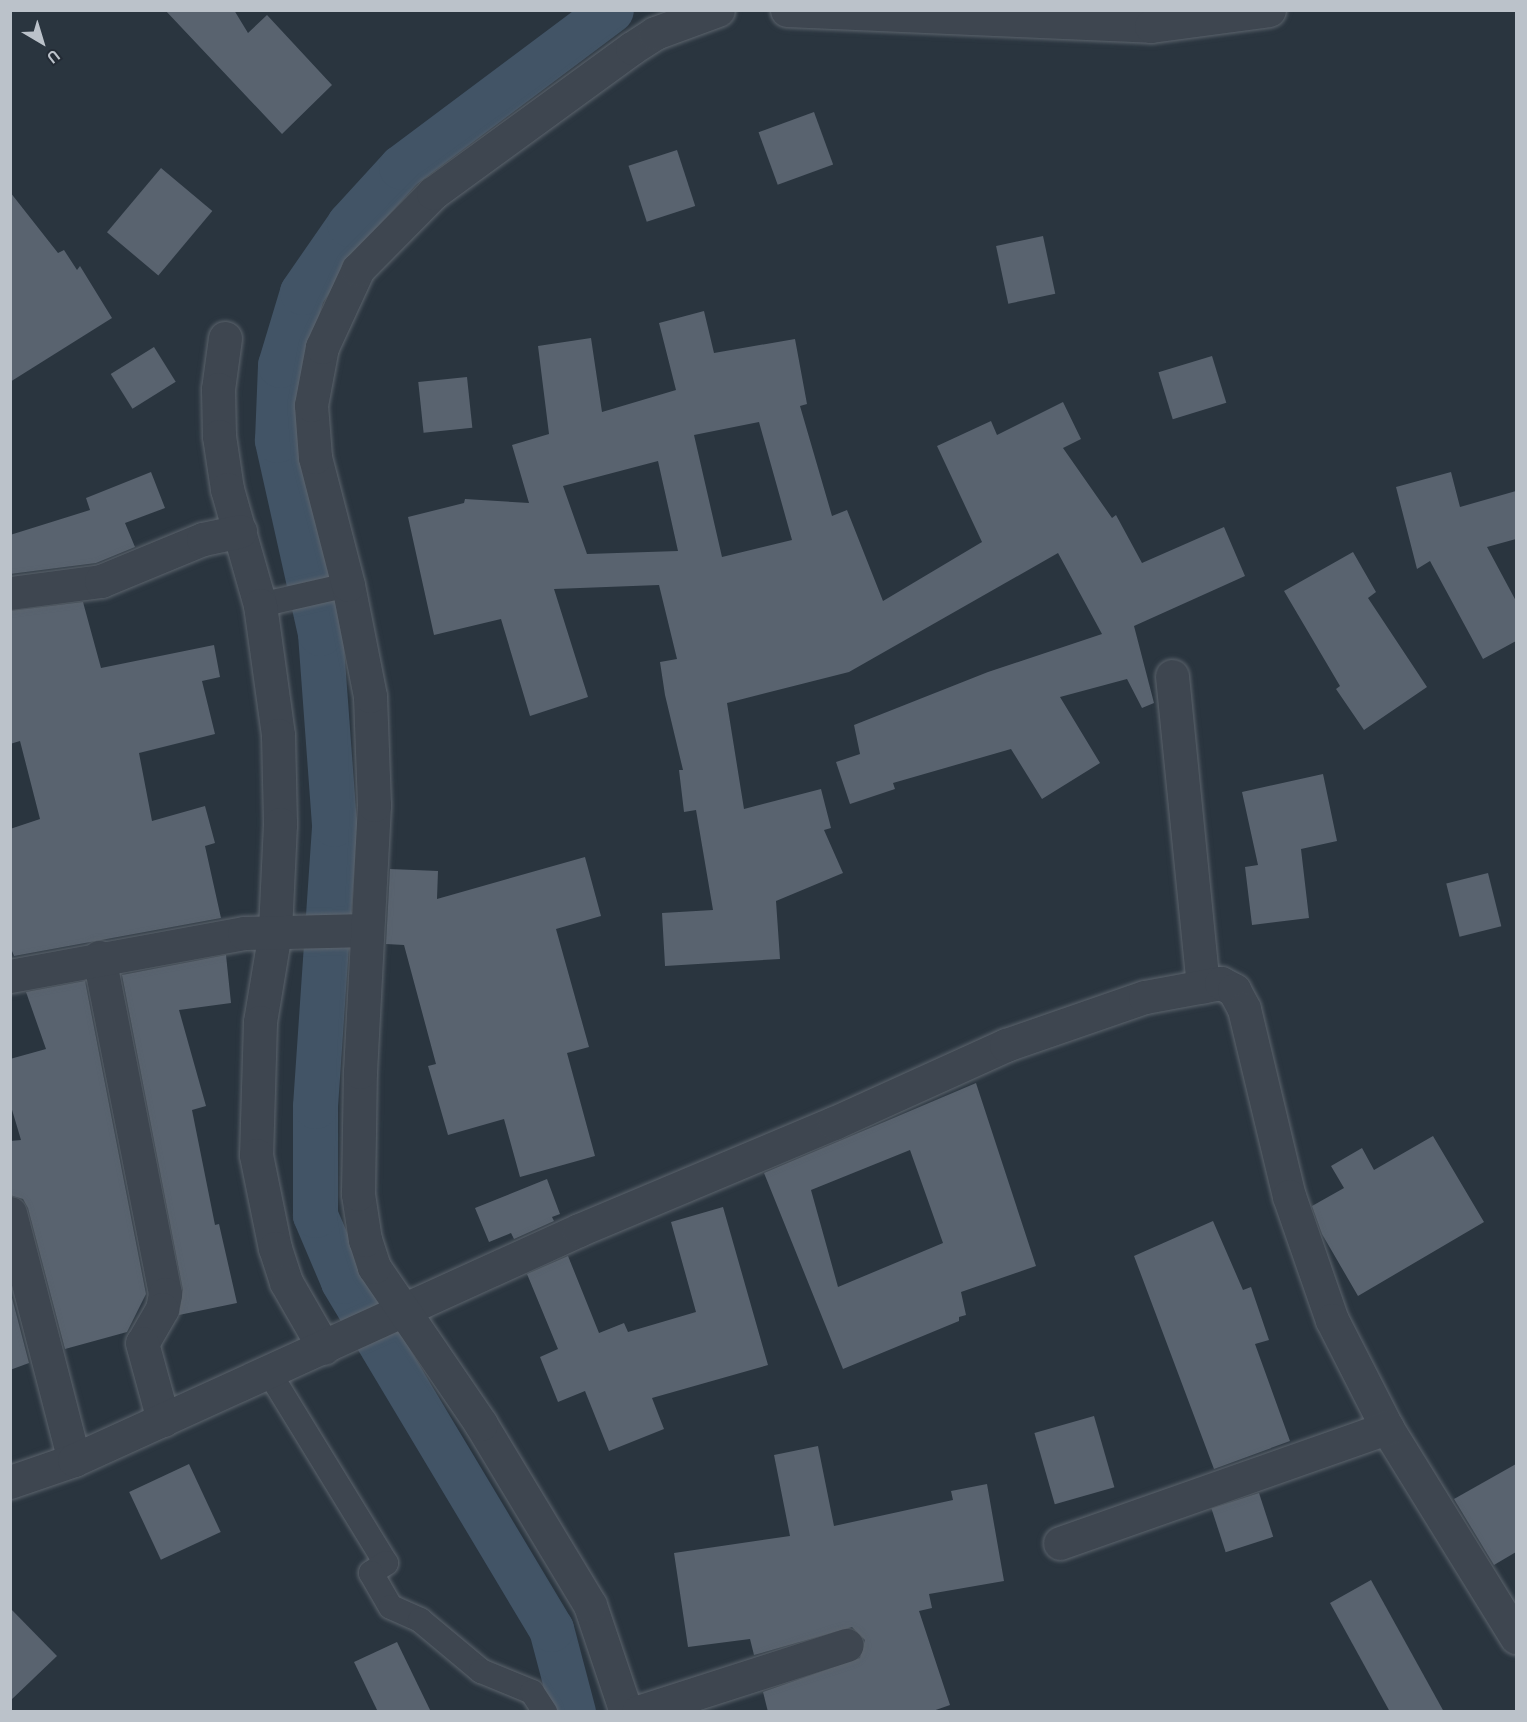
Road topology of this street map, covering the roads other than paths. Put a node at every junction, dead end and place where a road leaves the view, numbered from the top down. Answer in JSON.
{"nodes":[{"id":1,"x":718,"y":10,"type":"edge"},
{"id":2,"x":787,"y":10,"type":"edge"},
{"id":3,"x":1269,"y":10,"type":"edge"},
{"id":4,"x":225,"y":338,"type":"dead end"},
{"id":5,"x":240,"y":531,"type":"junction"},
{"id":6,"x":335,"y":588,"type":"junction"},
{"id":7,"x":10,"y":593,"type":"edge"},
{"id":8,"x":270,"y":604,"type":"junction"},
{"id":9,"x":1172,"y":676,"type":"dead end"},
{"id":10,"x":361,"y":931,"type":"junction"},
{"id":11,"x":289,"y":932,"type":"junction"},
{"id":12,"x":99,"y":957,"type":"junction"},
{"id":13,"x":10,"y":976,"type":"edge"},
{"id":14,"x":1203,"y":986,"type":"junction"},
{"id":15,"x":10,"y":1213,"type":"edge"},
{"id":16,"x":392,"y":1314,"type":"junction"},
{"id":17,"x":330,"y":1345,"type":"junction"},
{"id":18,"x":270,"y":1374,"type":"junction"},
{"id":19,"x":163,"y":1420,"type":"junction"},
{"id":20,"x":1387,"y":1428,"type":"junction"},
{"id":21,"x":74,"y":1460,"type":"junction"},
{"id":22,"x":10,"y":1482,"type":"edge"},
{"id":23,"x":1060,"y":1543,"type":"dead end"},
{"id":24,"x":1516,"y":1637,"type":"edge"},
{"id":25,"x":848,"y":1645,"type":"dead end"},
{"id":26,"x":545,"y":1712,"type":"edge"},
{"id":27,"x":626,"y":1712,"type":"edge"},
{"id":28,"x":638,"y":1712,"type":"edge"}],
"edges":[{"from":1,"to":6,"type":"street"},
{"from":2,"to":3,"type":"street"},
{"from":4,"to":5,"type":"street"},
{"from":5,"to":7,"type":"street"},
{"from":5,"to":8,"type":"street"},
{"from":6,"to":8,"type":"lane"},
{"from":6,"to":10,"type":"street"},
{"from":8,"to":11,"type":"street"},
{"from":9,"to":14,"type":"street"},
{"from":10,"to":11,"type":"street"},
{"from":10,"to":16,"type":"street"},
{"from":11,"to":12,"type":"street"},
{"from":11,"to":17,"type":"street"},
{"from":12,"to":13,"type":"street"},
{"from":12,"to":19,"type":"street"},
{"from":14,"to":16,"type":"street"},
{"from":14,"to":20,"type":"street"},
{"from":15,"to":21,"type":"street"},
{"from":16,"to":17,"type":"street"},
{"from":16,"to":27,"type":"street"},
{"from":17,"to":18,"type":"street"},
{"from":18,"to":19,"type":"street"},
{"from":18,"to":26,"type":"lane"},
{"from":19,"to":21,"type":"street"},
{"from":20,"to":23,"type":"street"},
{"from":20,"to":24,"type":"street"},
{"from":21,"to":22,"type":"street"},
{"from":25,"to":28,"type":"street"}]}
